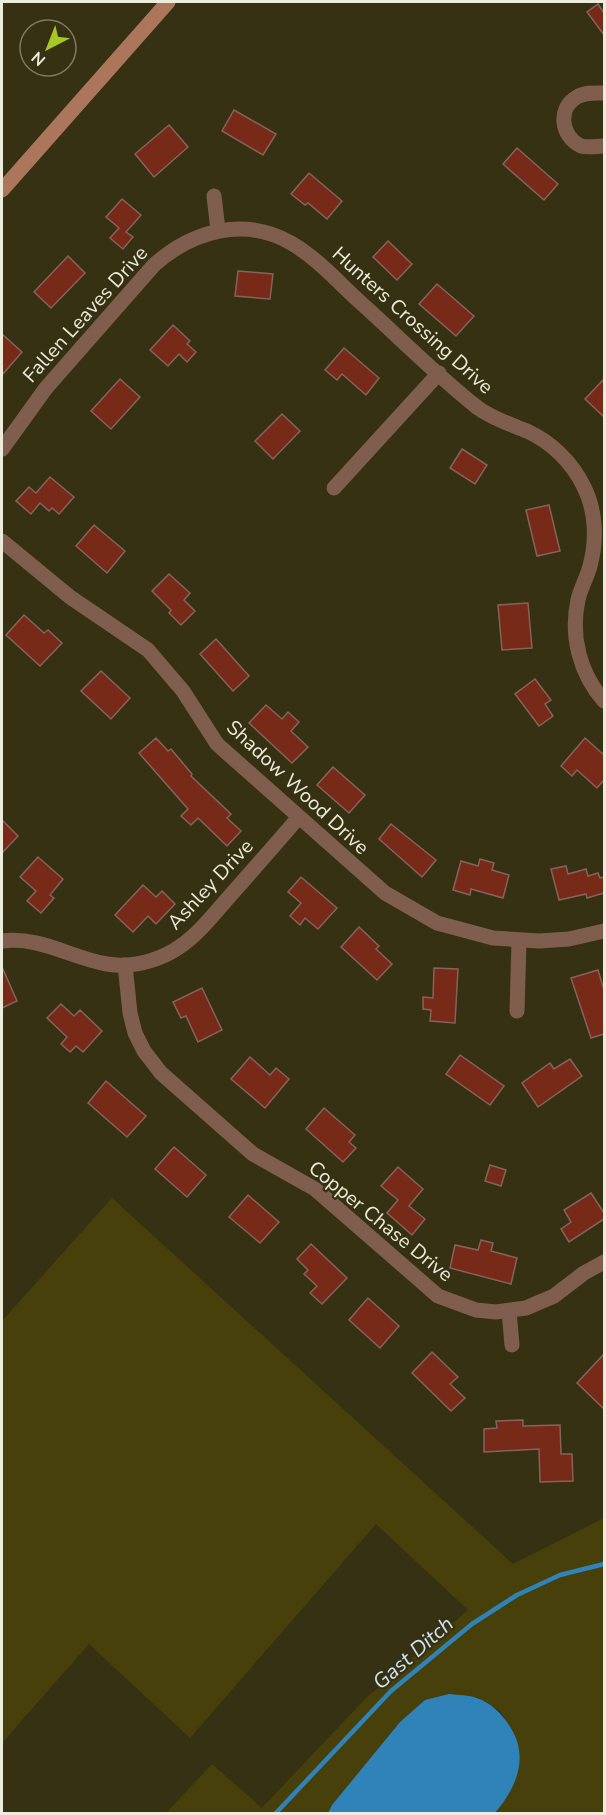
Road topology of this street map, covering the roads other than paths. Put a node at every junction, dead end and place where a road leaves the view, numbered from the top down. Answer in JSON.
{"nodes":[{"id":1,"x":168,"y":2,"type":"edge"},
{"id":2,"x":604,"y":93,"type":"edge"},
{"id":3,"x":604,"y":146,"type":"edge"},
{"id":4,"x":2,"y":190,"type":"edge"},
{"id":5,"x":214,"y":196,"type":"dead end"},
{"id":6,"x":218,"y":230,"type":"junction"},
{"id":7,"x":439,"y":373,"type":"junction"},
{"id":8,"x":2,"y":448,"type":"edge"},
{"id":9,"x":334,"y":488,"type":"dead end"},
{"id":10,"x":599,"y":520,"type":"edge"},
{"id":11,"x":2,"y":541,"type":"edge"},
{"id":12,"x":604,"y":701,"type":"edge"},
{"id":13,"x":298,"y":818,"type":"junction"},
{"id":14,"x":604,"y":931,"type":"edge"},
{"id":15,"x":2,"y":941,"type":"edge"},
{"id":16,"x":519,"y":941,"type":"junction"},
{"id":17,"x":125,"y":965,"type":"junction"},
{"id":18,"x":517,"y":1011,"type":"dead end"},
{"id":19,"x":604,"y":1262,"type":"edge"},
{"id":20,"x":509,"y":1311,"type":"junction"},
{"id":21,"x":512,"y":1345,"type":"dead end"}],
"edges":[{"from":1,"to":4,"type":"main road"},
{"from":2,"to":3,"type":"street"},
{"from":5,"to":6,"type":"street"},
{"from":6,"to":7,"type":"street","name":"Hunters Crossing Drive"},
{"from":6,"to":8,"type":"street","name":"Fallen Leaves Drive"},
{"from":7,"to":9,"type":"street"},
{"from":7,"to":10,"type":"street","name":"Hunters Crossing Drive"},
{"from":10,"to":12,"type":"street","name":"Hunters Crossing Drive"},
{"from":11,"to":13,"type":"street","name":"Shadow Wood Drive"},
{"from":13,"to":16,"type":"street","name":"Shadow Wood Drive"},
{"from":13,"to":17,"type":"street","name":"Ashley Drive"},
{"from":14,"to":16,"type":"street","name":"Shadow Wood Drive"},
{"from":15,"to":17,"type":"street","name":"Ashley Drive"},
{"from":16,"to":18,"type":"street"},
{"from":17,"to":20,"type":"street","name":"Copper Chase Drive"},
{"from":19,"to":20,"type":"street","name":"Copper Chase Drive"},
{"from":20,"to":21,"type":"street"}]}
